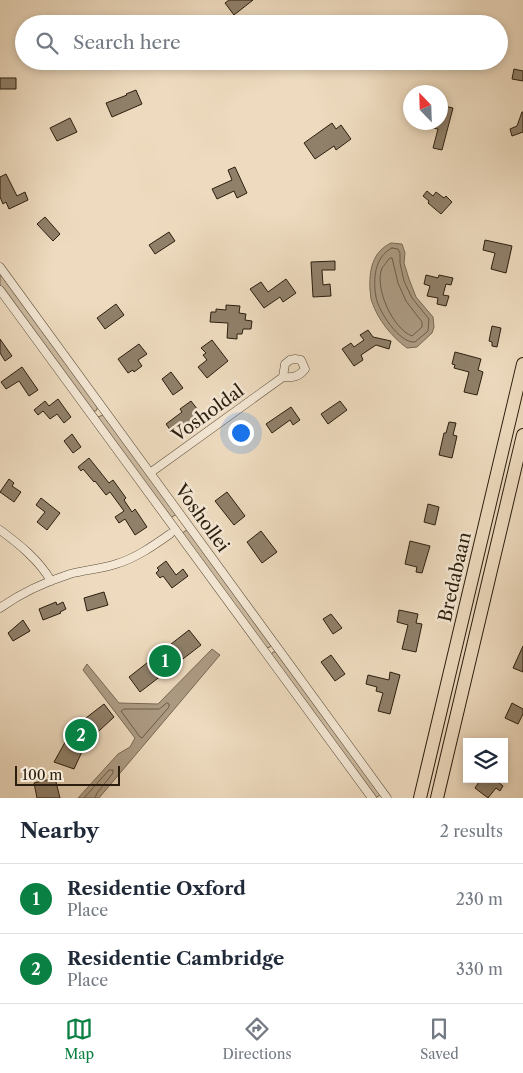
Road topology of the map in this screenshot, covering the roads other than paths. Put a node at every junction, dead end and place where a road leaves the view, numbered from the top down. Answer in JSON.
{"nodes":[{"id":1,"x":0,"y":267,"type":"edge"},
{"id":2,"x":0,"y":290,"type":"edge"},
{"id":3,"x":523,"y":364,"type":"edge"},
{"id":4,"x":283,"y":377,"type":"dead end"},
{"id":5,"x":103,"y":409,"type":"junction"},
{"id":6,"x":93,"y":417,"type":"junction"},
{"id":7,"x":523,"y":435,"type":"edge"},
{"id":8,"x":150,"y":473,"type":"junction"},
{"id":9,"x":0,"y":530,"type":"edge"},
{"id":10,"x":170,"y":534,"type":"dead end"},
{"id":11,"x":51,"y":581,"type":"junction"},
{"id":12,"x":0,"y":608,"type":"edge"},
{"id":13,"x":276,"y":645,"type":"junction"},
{"id":14,"x":266,"y":653,"type":"junction"},
{"id":15,"x":372,"y":798,"type":"edge"},
{"id":16,"x":387,"y":798,"type":"edge"},
{"id":17,"x":420,"y":798,"type":"edge"},
{"id":18,"x":437,"y":798,"type":"edge"}],
"edges":[{"from":1,"to":5,"type":"street","name":"Voshollei"},
{"from":2,"to":6,"type":"street","name":"Voshollei"},
{"from":3,"to":17,"type":"main road","name":"Bredabaan"},
{"from":4,"to":8,"type":"street","name":"Vosholdal"},
{"from":5,"to":6,"type":"street"},
{"from":5,"to":8,"type":"street","name":"Voshollei"},
{"from":6,"to":14,"type":"street","name":"Voshollei"},
{"from":7,"to":18,"type":"main road","name":"Bredabaan"},
{"from":8,"to":13,"type":"street","name":"Voshollei"},
{"from":9,"to":11,"type":"street"},
{"from":10,"to":11,"type":"street"},
{"from":11,"to":12,"type":"street"},
{"from":13,"to":14,"type":"street"},
{"from":13,"to":16,"type":"street","name":"Voshollei"},
{"from":14,"to":15,"type":"street","name":"Voshollei"}]}
